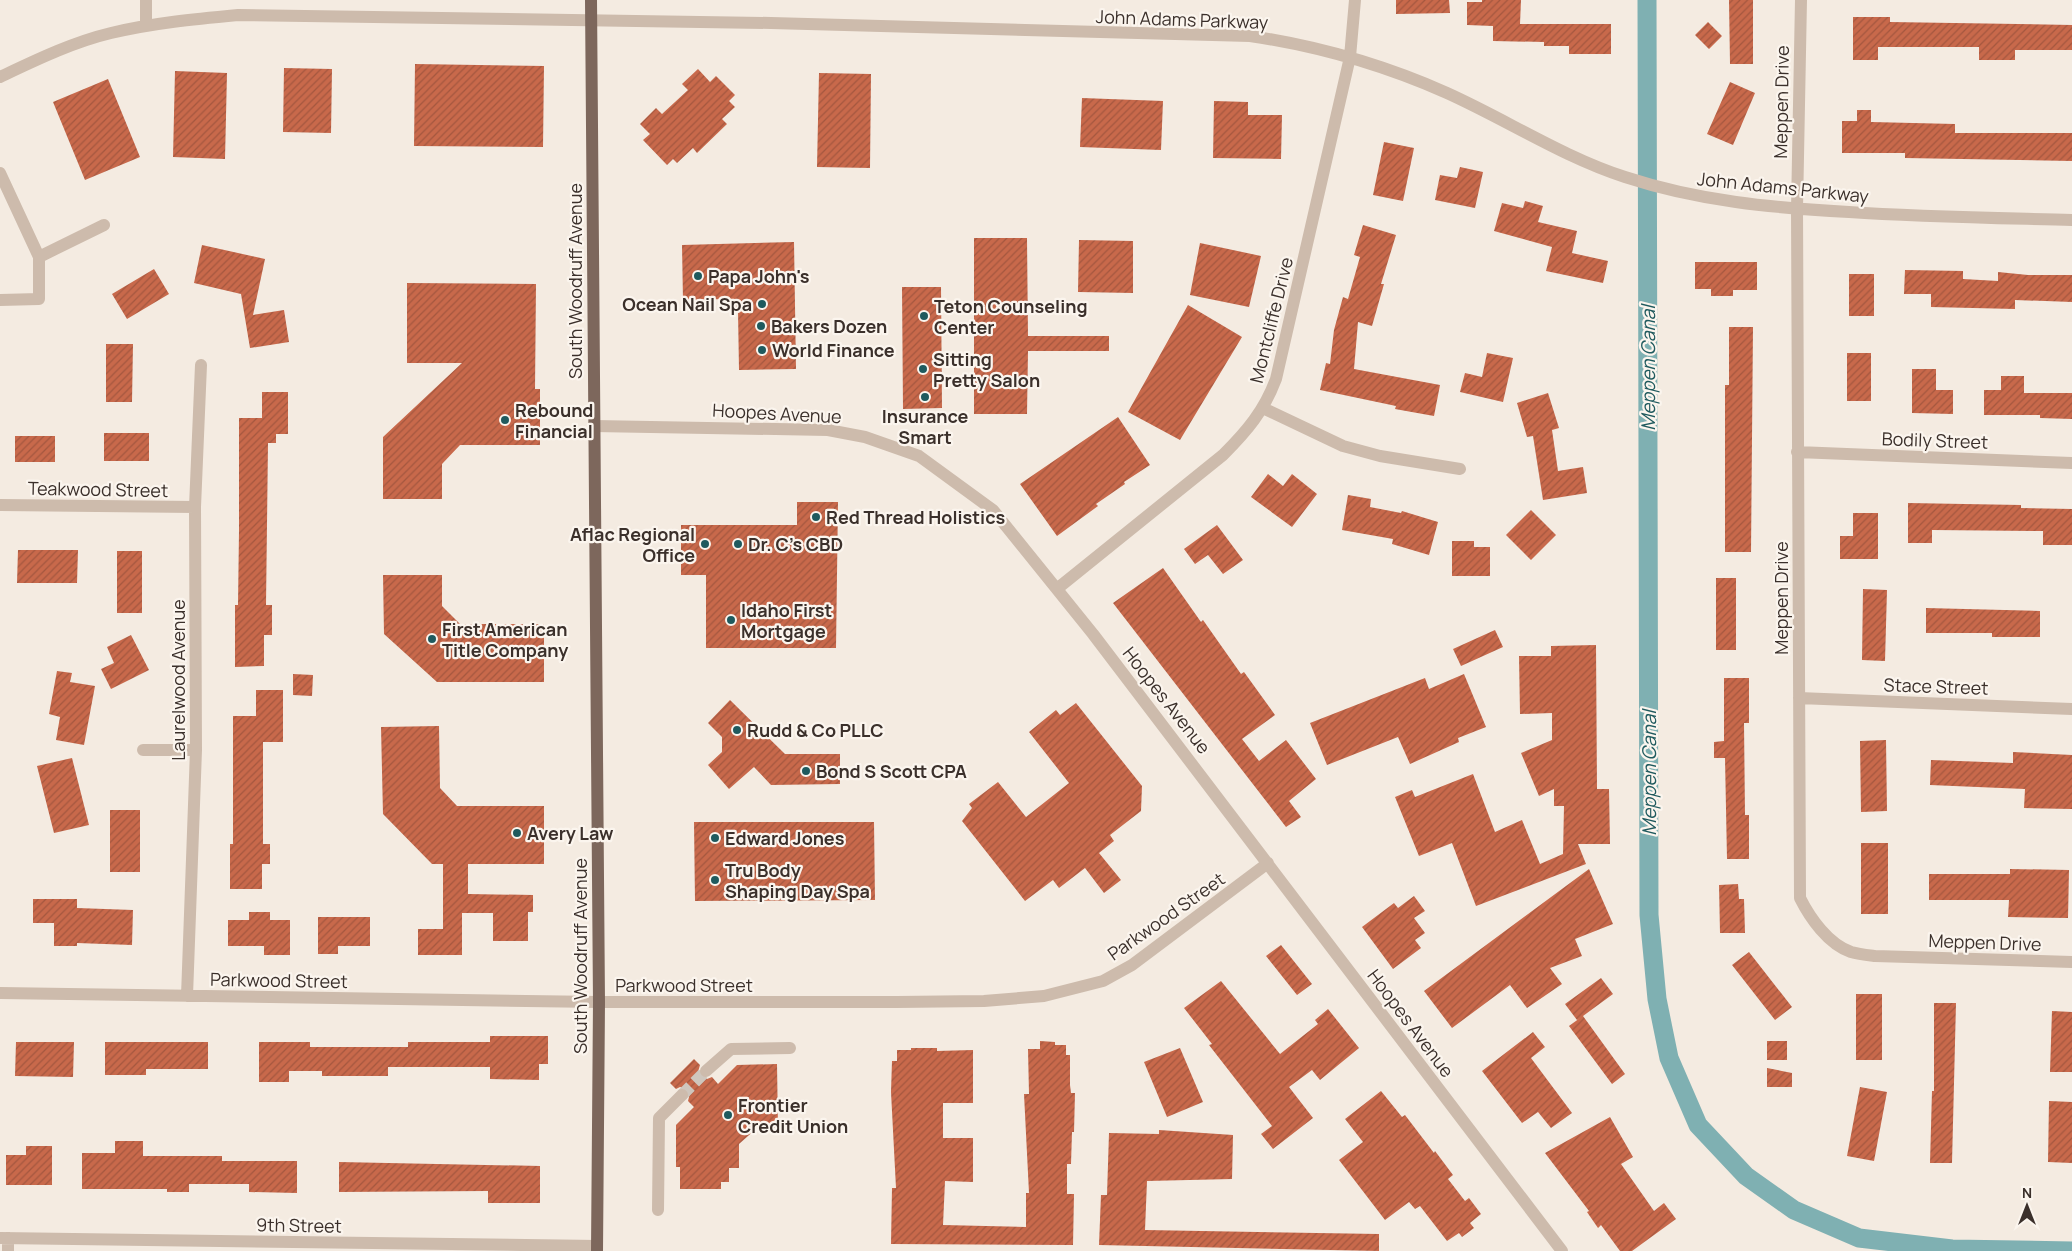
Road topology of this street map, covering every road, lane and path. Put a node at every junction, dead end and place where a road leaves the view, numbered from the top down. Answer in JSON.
{"nodes":[{"id":1,"x":146,"y":0,"type":"edge"},
{"id":2,"x":590,"y":0,"type":"edge"},
{"id":3,"x":1355,"y":0,"type":"edge"},
{"id":4,"x":1801,"y":0,"type":"edge"},
{"id":5,"x":590,"y":20,"type":"junction"},
{"id":6,"x":146,"y":26,"type":"junction"},
{"id":7,"x":1350,"y":57,"type":"junction"},
{"id":8,"x":0,"y":77,"type":"edge"},
{"id":9,"x":0,"y":173,"type":"edge"},
{"id":10,"x":1797,"y":209,"type":"junction"},
{"id":11,"x":2072,"y":220,"type":"edge"},
{"id":12,"x":104,"y":225,"type":"dead end"},
{"id":13,"x":39,"y":257,"type":"junction"},
{"id":14,"x":0,"y":300,"type":"edge"},
{"id":15,"x":201,"y":365,"type":"dead end"},
{"id":16,"x":1263,"y":408,"type":"junction"},
{"id":17,"x":594,"y":426,"type":"junction"},
{"id":18,"x":1797,"y":452,"type":"junction"},
{"id":19,"x":2072,"y":463,"type":"edge"},
{"id":20,"x":1460,"y":469,"type":"dead end"},
{"id":21,"x":0,"y":505,"type":"edge"},
{"id":22,"x":195,"y":507,"type":"junction"},
{"id":23,"x":1058,"y":588,"type":"junction"},
{"id":24,"x":1799,"y":698,"type":"junction"},
{"id":25,"x":2072,"y":709,"type":"edge"},
{"id":26,"x":144,"y":750,"type":"dead end"},
{"id":27,"x":196,"y":750,"type":"junction"},
{"id":28,"x":1268,"y":863,"type":"junction"},
{"id":29,"x":2072,"y":962,"type":"edge"},
{"id":30,"x":0,"y":993,"type":"edge"},
{"id":31,"x":186,"y":996,"type":"junction"},
{"id":32,"x":599,"y":1002,"type":"junction"},
{"id":33,"x":790,"y":1048,"type":"dead end"},
{"id":34,"x":706,"y":1071,"type":"tunnel mouth"},
{"id":35,"x":682,"y":1095,"type":"tunnel mouth"},
{"id":36,"x":658,"y":1210,"type":"dead end"},
{"id":37,"x":5,"y":1243,"type":"edge"},
{"id":38,"x":123,"y":1246,"type":"edge"},
{"id":39,"x":238,"y":1246,"type":"edge"},
{"id":40,"x":355,"y":1247,"type":"edge"},
{"id":41,"x":468,"y":1248,"type":"edge"},
{"id":42,"x":597,"y":1248,"type":"edge"},
{"id":43,"x":1562,"y":1251,"type":"edge"}],
"edges":[{"from":1,"to":6,"type":"street"},
{"from":2,"to":5,"type":"main road","name":"South Woodruff Avenue"},
{"from":3,"to":7,"type":"street","name":"Montcliffe Drive"},
{"from":4,"to":10,"type":"street","name":"Meppen Drive"},
{"from":5,"to":6,"type":"street","name":"John Adams Parkway"},
{"from":5,"to":7,"type":"street","name":"John Adams Parkway"},
{"from":5,"to":17,"type":"main road","name":"South Woodruff Avenue"},
{"from":6,"to":8,"type":"street","name":"John Adams Parkway"},
{"from":7,"to":10,"type":"street","name":"John Adams Parkway"},
{"from":7,"to":16,"type":"street","name":"Montcliffe Drive"},
{"from":9,"to":13,"type":"street"},
{"from":10,"to":11,"type":"street","name":"John Adams Parkway"},
{"from":10,"to":18,"type":"street","name":"Meppen Drive"},
{"from":12,"to":13,"type":"street"},
{"from":13,"to":14,"type":"street"},
{"from":15,"to":22,"type":"street","name":"Laurelwood Avenue"},
{"from":16,"to":20,"type":"street"},
{"from":16,"to":23,"type":"street","name":"Montcliffe Drive"},
{"from":17,"to":23,"type":"street","name":"Hoopes Avenue"},
{"from":17,"to":32,"type":"main road","name":"South Woodruff Avenue"},
{"from":18,"to":19,"type":"street","name":"Bodily Street"},
{"from":18,"to":24,"type":"street","name":"Meppen Drive"},
{"from":21,"to":22,"type":"street","name":"Teakwood Street"},
{"from":22,"to":27,"type":"street","name":"Laurelwood Avenue"},
{"from":23,"to":28,"type":"street","name":"Hoopes Avenue"},
{"from":24,"to":25,"type":"street","name":"Stace Street"},
{"from":24,"to":29,"type":"street","name":"Meppen Drive"},
{"from":26,"to":27,"type":"street"},
{"from":27,"to":31,"type":"street","name":"Laurelwood Avenue"},
{"from":28,"to":32,"type":"street","name":"Parkwood Street"},
{"from":28,"to":43,"type":"street","name":"Hoopes Avenue"},
{"from":30,"to":31,"type":"street","name":"Parkwood Street"},
{"from":31,"to":32,"type":"street","name":"Parkwood Street"},
{"from":32,"to":42,"type":"main road","name":"South Woodruff Avenue"},
{"from":33,"to":34,"type":"street"},
{"from":35,"to":36,"type":"street"},
{"from":37,"to":38,"type":"street","name":"9th Street"},
{"from":38,"to":39,"type":"street","name":"9th Street"},
{"from":39,"to":40,"type":"street","name":"9th Street"},
{"from":40,"to":41,"type":"street","name":"9th Street"},
{"from":41,"to":42,"type":"street","name":"9th Street"}]}
